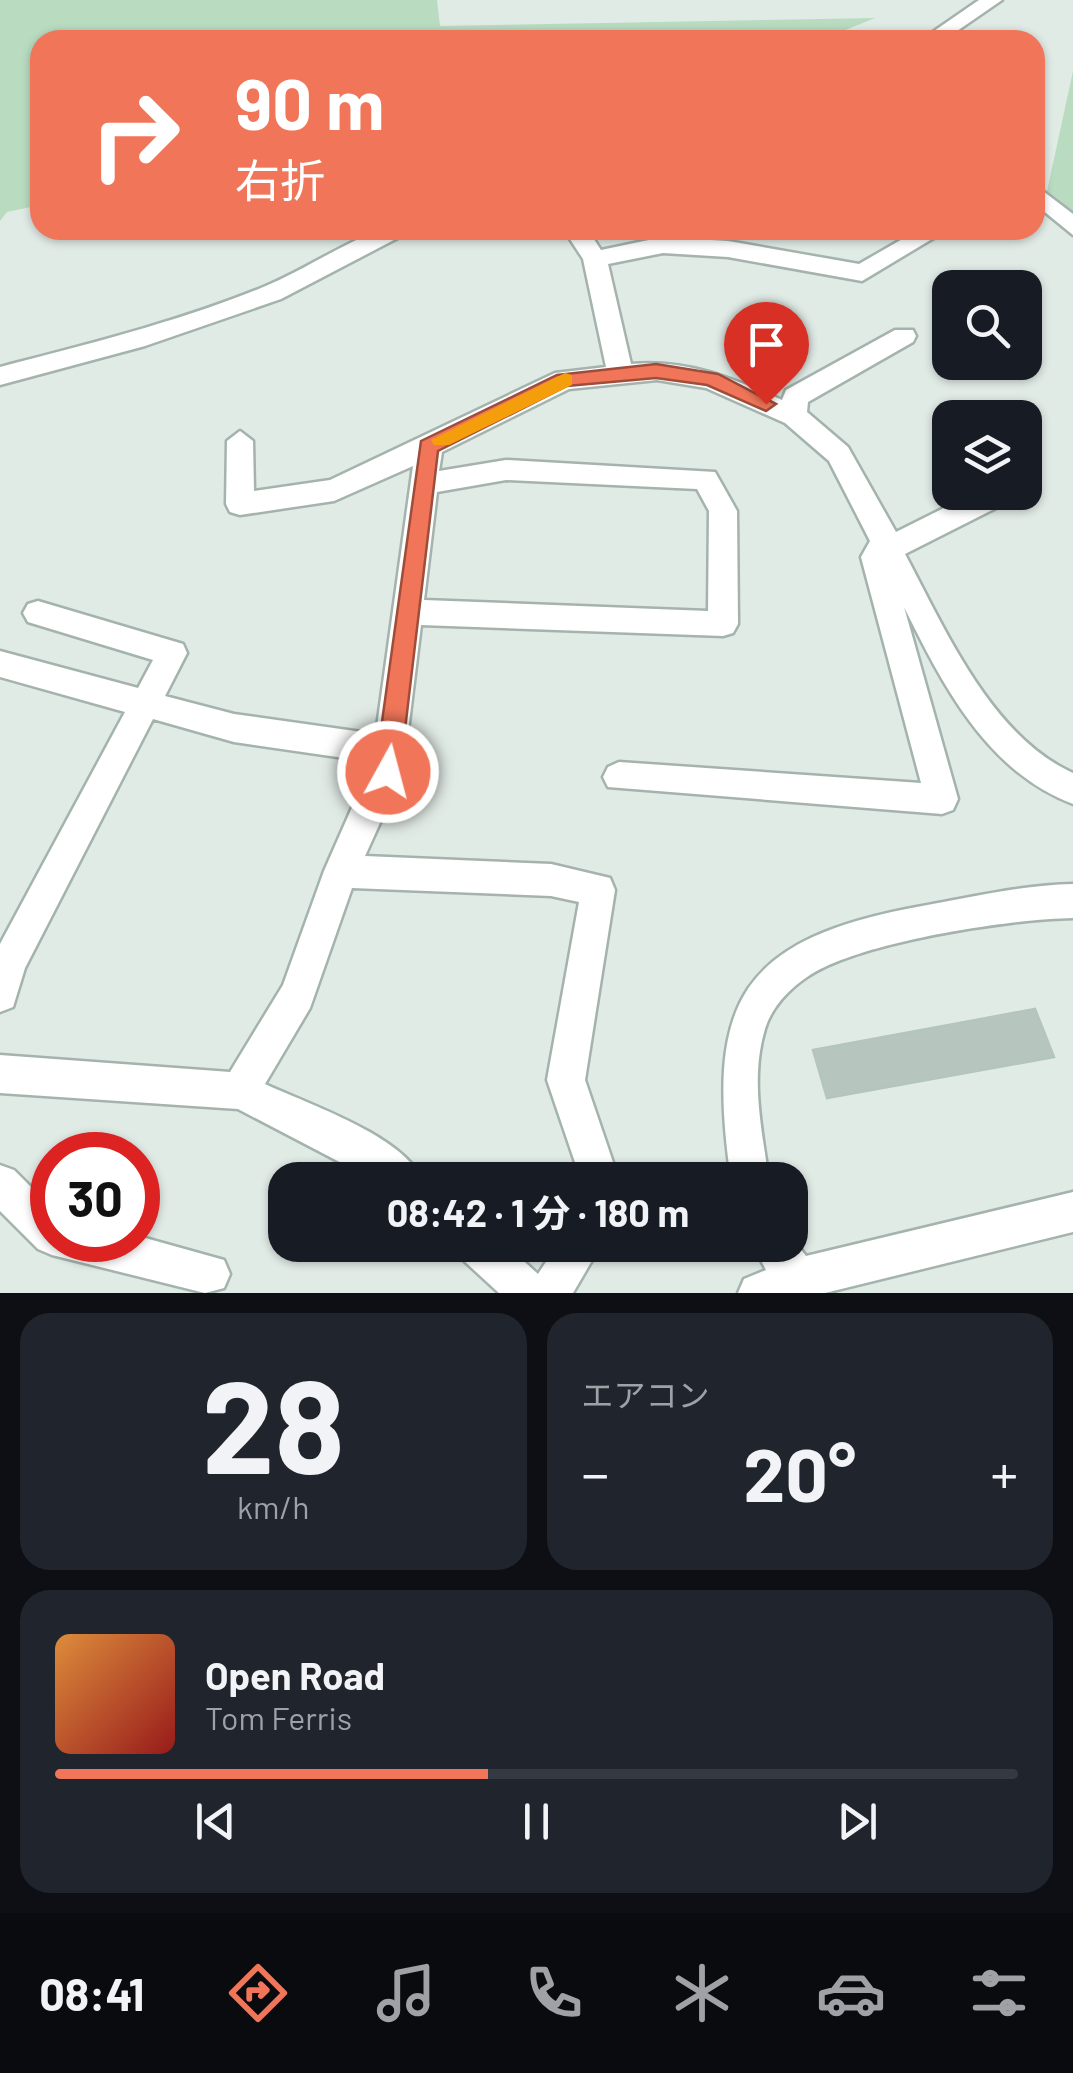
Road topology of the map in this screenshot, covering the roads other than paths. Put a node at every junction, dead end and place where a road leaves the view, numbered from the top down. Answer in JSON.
{"nodes":[{"id":1,"x":992,"y":0,"type":"edge"},
{"id":2,"x":946,"y":30,"type":"edge"},
{"id":3,"x":1045,"y":201,"type":"edge"},
{"id":4,"x":1073,"y":227,"type":"edge"},
{"id":5,"x":376,"y":240,"type":"edge"},
{"id":6,"x":583,"y":240,"type":"edge"},
{"id":7,"x":918,"y":240,"type":"edge"},
{"id":8,"x":595,"y":259,"type":"junction"},
{"id":9,"x":904,"y":336,"type":"dead end"},
{"id":10,"x":620,"y":374,"type":"junction"},
{"id":11,"x":0,"y":376,"type":"edge"},
{"id":12,"x":794,"y":416,"type":"junction"},
{"id":13,"x":240,"y":441,"type":"dead end"},
{"id":14,"x":428,"y":446,"type":"junction"},
{"id":15,"x":424,"y":484,"type":"junction"},
{"id":16,"x":962,"y":510,"type":"edge"},
{"id":17,"x":888,"y":544,"type":"junction"},
{"id":18,"x":38,"y":612,"type":"dead end"},
{"id":19,"x":408,"y":612,"type":"junction"},
{"id":20,"x":0,"y":664,"type":"edge"},
{"id":21,"x":146,"y":704,"type":"junction"},
{"id":22,"x":390,"y":750,"type":"junction"},
{"id":23,"x":619,"y":777,"type":"dead end"},
{"id":24,"x":1073,"y":789,"type":"edge"},
{"id":25,"x":341,"y":871,"type":"junction"},
{"id":26,"x":1073,"y":901,"type":"edge"},
{"id":27,"x":0,"y":994,"type":"edge"},
{"id":28,"x":0,"y":1074,"type":"edge"},
{"id":29,"x":240,"y":1091,"type":"junction"},
{"id":30,"x":383,"y":1162,"type":"edge"},
{"id":31,"x":594,"y":1162,"type":"edge"},
{"id":32,"x":747,"y":1162,"type":"edge"},
{"id":33,"x":0,"y":1184,"type":"edge"},
{"id":34,"x":1073,"y":1212,"type":"edge"},
{"id":35,"x":30,"y":1213,"type":"edge"},
{"id":36,"x":160,"y":1262,"type":"edge"},
{"id":37,"x":495,"y":1262,"type":"edge"},
{"id":38,"x":570,"y":1262,"type":"edge"},
{"id":39,"x":785,"y":1262,"type":"edge"},
{"id":40,"x":210,"y":1274,"type":"dead end"},
{"id":41,"x":802,"y":1286,"type":"edge"},
{"id":42,"x":529,"y":1293,"type":"edge"},
{"id":43,"x":549,"y":1293,"type":"edge"},
{"id":44,"x":758,"y":1293,"type":"edge"}],
"edges":[{"from":1,"to":2,"type":"street"},
{"from":3,"to":4,"type":"street"},
{"from":5,"to":11,"type":"street"},
{"from":6,"to":8,"type":"street"},
{"from":7,"to":8,"type":"street"},
{"from":8,"to":10,"type":"street"},
{"from":9,"to":12,"type":"street"},
{"from":10,"to":12,"type":"street"},
{"from":10,"to":14,"type":"street"},
{"from":12,"to":17,"type":"street"},
{"from":13,"to":14,"type":"street"},
{"from":14,"to":15,"type":"street"},
{"from":15,"to":19,"type":"street"},
{"from":15,"to":19,"type":"street"},
{"from":16,"to":17,"type":"street"},
{"from":17,"to":23,"type":"street"},
{"from":17,"to":24,"type":"street"},
{"from":18,"to":21,"type":"street"},
{"from":19,"to":22,"type":"street"},
{"from":20,"to":21,"type":"street"},
{"from":21,"to":22,"type":"street"},
{"from":21,"to":27,"type":"street"},
{"from":22,"to":25,"type":"street"},
{"from":25,"to":29,"type":"street"},
{"from":25,"to":31,"type":"street"},
{"from":26,"to":32,"type":"street"},
{"from":28,"to":29,"type":"street"},
{"from":29,"to":30,"type":"street"},
{"from":33,"to":35,"type":"street"},
{"from":34,"to":41,"type":"street"},
{"from":36,"to":40,"type":"street"},
{"from":37,"to":42,"type":"street"},
{"from":38,"to":43,"type":"street"},
{"from":39,"to":41,"type":"street"},
{"from":41,"to":44,"type":"street"}]}
